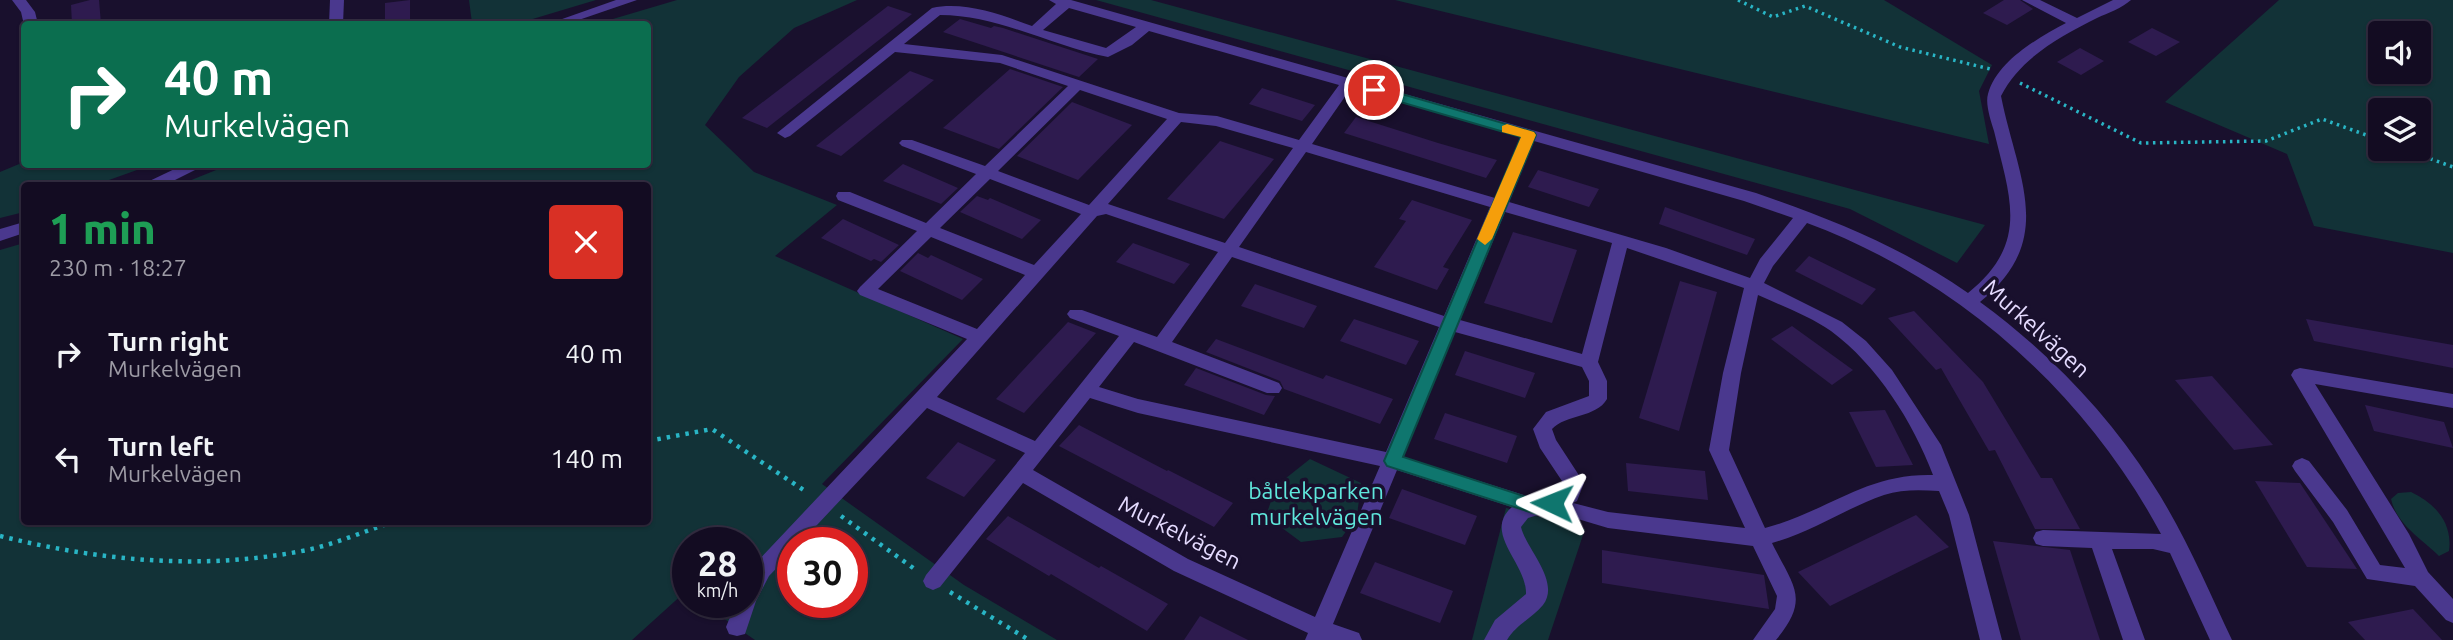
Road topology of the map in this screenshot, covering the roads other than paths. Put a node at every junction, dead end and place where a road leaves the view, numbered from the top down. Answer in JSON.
{"nodes":[{"id":1,"x":19,"y":0,"type":"edge"},
{"id":2,"x":337,"y":0,"type":"edge"},
{"id":3,"x":630,"y":0,"type":"edge"},
{"id":4,"x":2029,"y":0,"type":"edge"},
{"id":5,"x":2124,"y":0,"type":"edge"},
{"id":6,"x":1061,"y":1,"type":"edge"},
{"id":7,"x":30,"y":21,"type":"edge"},
{"id":8,"x":336,"y":21,"type":"edge"},
{"id":9,"x":564,"y":21,"type":"edge"},
{"id":10,"x":2077,"y":23,"type":"junction"},
{"id":11,"x":1146,"y":26,"type":"junction"},
{"id":12,"x":1035,"y":30,"type":"junction"},
{"id":13,"x":890,"y":47,"type":"junction"},
{"id":14,"x":1348,"y":82,"type":"junction"},
{"id":15,"x":1078,"y":84,"type":"junction"},
{"id":16,"x":1177,"y":117,"type":"junction"},
{"id":17,"x":785,"y":133,"type":"dead end"},
{"id":18,"x":1529,"y":135,"type":"junction"},
{"id":19,"x":906,"y":143,"type":"dead end"},
{"id":20,"x":1302,"y":147,"type":"junction"},
{"id":21,"x":190,"y":168,"type":"edge"},
{"id":22,"x":986,"y":174,"type":"junction"},
{"id":23,"x":157,"y":182,"type":"edge"},
{"id":24,"x":844,"y":196,"type":"dead end"},
{"id":25,"x":1499,"y":206,"type":"junction"},
{"id":26,"x":1092,"y":212,"type":"junction"},
{"id":27,"x":1804,"y":215,"type":"junction"},
{"id":28,"x":21,"y":228,"type":"edge"},
{"id":29,"x":929,"y":230,"type":"junction"},
{"id":30,"x":0,"y":235,"type":"edge"},
{"id":31,"x":1621,"y":240,"type":"junction"},
{"id":32,"x":1230,"y":250,"type":"junction"},
{"id":33,"x":1037,"y":273,"type":"junction"},
{"id":34,"x":1753,"y":285,"type":"junction"},
{"id":35,"x":1969,"y":301,"type":"junction"},
{"id":36,"x":1076,"y":314,"type":"dead end"},
{"id":37,"x":1449,"y":324,"type":"junction"},
{"id":38,"x":1131,"y":334,"type":"junction"},
{"id":39,"x":980,"y":337,"type":"junction"},
{"id":40,"x":1161,"y":345,"type":"junction"},
{"id":41,"x":1590,"y":362,"type":"junction"},
{"id":42,"x":1273,"y":388,"type":"dead end"},
{"id":43,"x":1088,"y":391,"type":"junction"},
{"id":44,"x":924,"y":399,"type":"junction"},
{"id":45,"x":2453,"y":401,"type":"edge"},
{"id":46,"x":1038,"y":450,"type":"junction"},
{"id":47,"x":1393,"y":461,"type":"junction"},
{"id":48,"x":2302,"y":466,"type":"dead end"},
{"id":49,"x":1020,"y":472,"type":"junction"},
{"id":50,"x":1946,"y":483,"type":"junction"},
{"id":51,"x":1544,"y":505,"type":"junction"},
{"id":52,"x":1758,"y":538,"type":"junction"},
{"id":53,"x":2043,"y":538,"type":"dead end"},
{"id":54,"x":2099,"y":540,"type":"junction"},
{"id":55,"x":2176,"y":546,"type":"junction"},
{"id":56,"x":763,"y":569,"type":"edge"},
{"id":57,"x":2421,"y":578,"type":"junction"},
{"id":58,"x":933,"y":582,"type":"road end"},
{"id":59,"x":2453,"y":614,"type":"edge"},
{"id":60,"x":740,"y":618,"type":"edge"},
{"id":61,"x":737,"y":627,"type":"dead end"},
{"id":62,"x":1318,"y":634,"type":"edge"},
{"id":63,"x":1351,"y":640,"type":"edge"},
{"id":64,"x":1495,"y":640,"type":"edge"},
{"id":65,"x":1764,"y":640,"type":"edge"},
{"id":66,"x":1992,"y":640,"type":"edge"},
{"id":67,"x":2134,"y":640,"type":"edge"},
{"id":68,"x":2221,"y":640,"type":"edge"}],
"edges":[{"from":1,"to":7,"type":"street"},
{"from":2,"to":8,"type":"street"},
{"from":3,"to":9,"type":"street"},
{"from":4,"to":10,"type":"street"},
{"from":5,"to":10,"type":"street"},
{"from":6,"to":11,"type":"street","name":"Murkelvägen"},
{"from":6,"to":12,"type":"street","name":"Murkelvägen"},
{"from":10,"to":35,"type":"street"},
{"from":11,"to":12,"type":"street"},
{"from":11,"to":14,"type":"street","name":"Murkelvägen"},
{"from":12,"to":13,"type":"street"},
{"from":13,"to":15,"type":"street"},
{"from":13,"to":17,"type":"street"},
{"from":14,"to":18,"type":"street","name":"Murkelvägen"},
{"from":14,"to":20,"type":"street"},
{"from":15,"to":16,"type":"street"},
{"from":15,"to":22,"type":"street"},
{"from":16,"to":20,"type":"street"},
{"from":16,"to":26,"type":"street"},
{"from":18,"to":25,"type":"street"},
{"from":18,"to":27,"type":"street","name":"Murkelvägen"},
{"from":19,"to":22,"type":"street"},
{"from":20,"to":25,"type":"street"},
{"from":20,"to":32,"type":"street"},
{"from":21,"to":23,"type":"street"},
{"from":22,"to":26,"type":"street"},
{"from":22,"to":29,"type":"street"},
{"from":24,"to":29,"type":"street"},
{"from":25,"to":31,"type":"street"},
{"from":25,"to":37,"type":"street"},
{"from":26,"to":32,"type":"street"},
{"from":26,"to":33,"type":"street"},
{"from":27,"to":34,"type":"street"},
{"from":27,"to":35,"type":"street","name":"Murkelvägen"},
{"from":28,"to":30,"type":"street"},
{"from":29,"to":33,"type":"street"},
{"from":29,"to":39,"type":"street"},
{"from":31,"to":34,"type":"street"},
{"from":31,"to":41,"type":"street"},
{"from":32,"to":37,"type":"street"},
{"from":32,"to":40,"type":"street"},
{"from":33,"to":39,"type":"street"},
{"from":34,"to":50,"type":"street"},
{"from":34,"to":52,"type":"street"},
{"from":35,"to":55,"type":"street","name":"Murkelvägen"},
{"from":36,"to":38,"type":"street"},
{"from":37,"to":41,"type":"street"},
{"from":37,"to":47,"type":"street"},
{"from":38,"to":40,"type":"street"},
{"from":38,"to":43,"type":"street"},
{"from":39,"to":44,"type":"street"},
{"from":40,"to":42,"type":"street"},
{"from":41,"to":51,"type":"street"},
{"from":43,"to":46,"type":"street"},
{"from":43,"to":47,"type":"street"},
{"from":44,"to":46,"type":"street"},
{"from":44,"to":56,"type":"street"},
{"from":45,"to":57,"type":"street"},
{"from":46,"to":49,"type":"street"},
{"from":47,"to":51,"type":"street"},
{"from":47,"to":62,"type":"street"},
{"from":48,"to":57,"type":"street"},
{"from":49,"to":58,"type":"street"},
{"from":49,"to":62,"type":"street","name":"Murkelvägen"},
{"from":50,"to":52,"type":"street"},
{"from":50,"to":66,"type":"street"},
{"from":51,"to":52,"type":"street"},
{"from":51,"to":64,"type":"street"},
{"from":52,"to":65,"type":"street"},
{"from":53,"to":54,"type":"street"},
{"from":54,"to":55,"type":"street"},
{"from":54,"to":67,"type":"street"},
{"from":55,"to":68,"type":"street","name":"Murkelvägen"},
{"from":57,"to":59,"type":"street"},
{"from":60,"to":61,"type":"street"},
{"from":62,"to":63,"type":"street","name":"Murkelvägen"}]}
